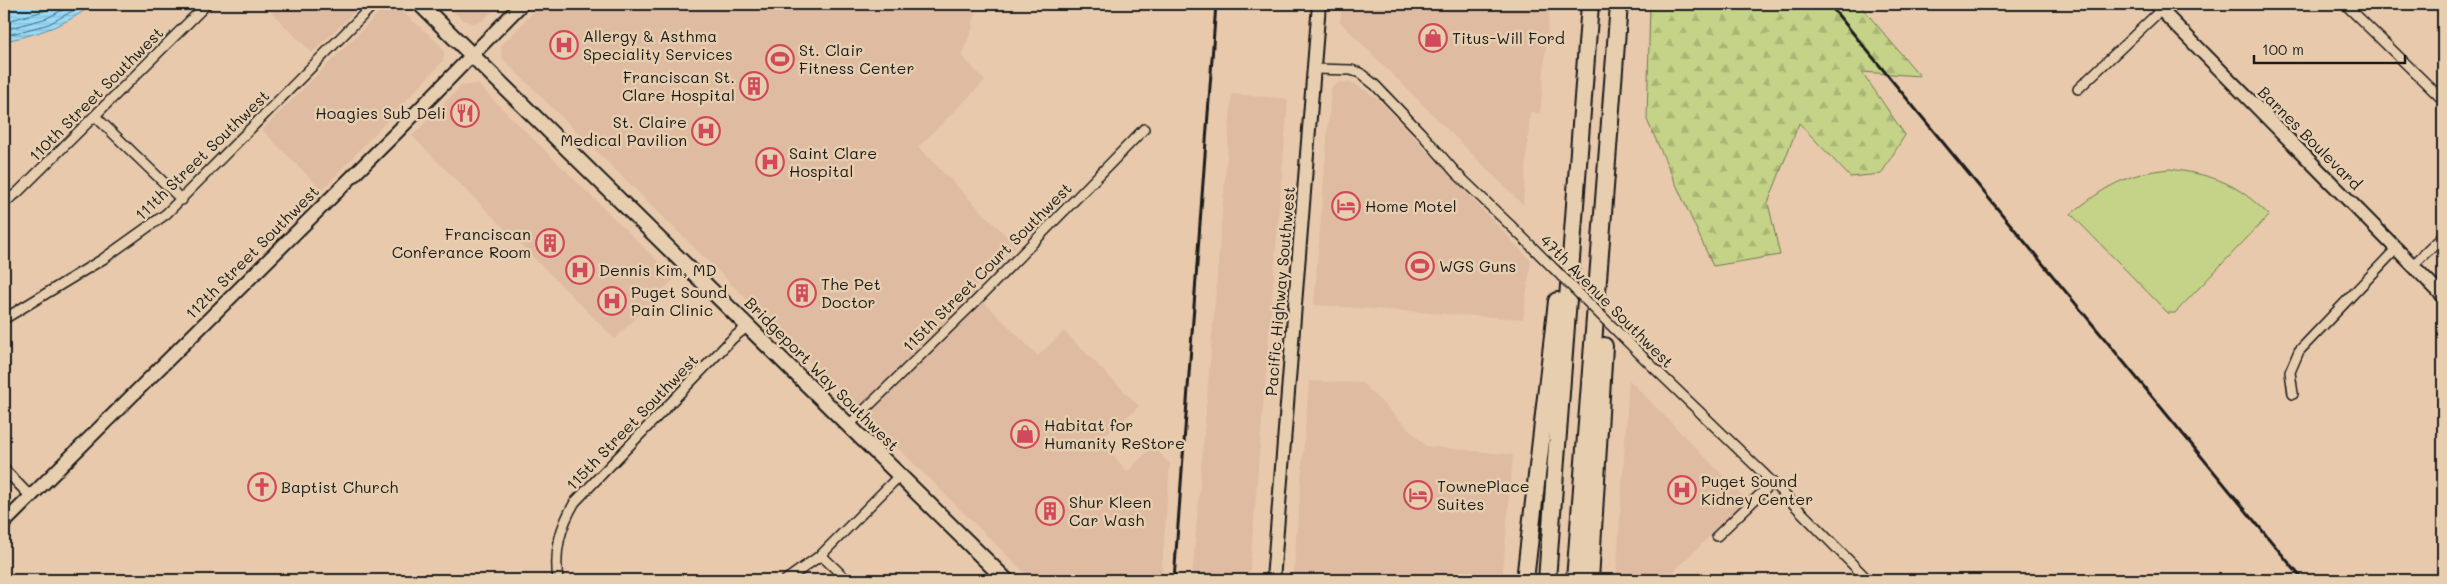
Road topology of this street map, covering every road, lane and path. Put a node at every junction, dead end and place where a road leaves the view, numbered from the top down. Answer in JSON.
{"nodes":[{"id":1,"x":207,"y":4,"type":"edge"},
{"id":2,"x":374,"y":4,"type":"edge"},
{"id":3,"x":420,"y":4,"type":"edge"},
{"id":4,"x":522,"y":4,"type":"edge"},
{"id":5,"x":1319,"y":4,"type":"edge"},
{"id":6,"x":1590,"y":4,"type":"edge"},
{"id":7,"x":1619,"y":4,"type":"edge"},
{"id":8,"x":2345,"y":4,"type":"edge"},
{"id":9,"x":2158,"y":7,"type":"edge"},
{"id":10,"x":471,"y":54,"type":"junction"},
{"id":11,"x":1315,"y":69,"type":"junction"},
{"id":12,"x":2078,"y":89,"type":"dead end"},
{"id":13,"x":2443,"y":100,"type":"edge"},
{"id":14,"x":95,"y":116,"type":"junction"},
{"id":15,"x":1144,"y":129,"type":"dead end"},
{"id":16,"x":182,"y":200,"type":"junction"},
{"id":17,"x":4,"y":203,"type":"edge"},
{"id":18,"x":1572,"y":235,"type":"junction"},
{"id":19,"x":2443,"y":236,"type":"edge"},
{"id":20,"x":2396,"y":249,"type":"junction"},
{"id":21,"x":1600,"y":256,"type":"junction"},
{"id":22,"x":2413,"y":265,"type":"junction"},
{"id":23,"x":2443,"y":296,"type":"edge"},
{"id":24,"x":4,"y":319,"type":"edge"},
{"id":25,"x":748,"y":326,"type":"junction"},
{"id":26,"x":2293,"y":394,"type":"dead end"},
{"id":27,"x":849,"y":425,"type":"junction"},
{"id":28,"x":4,"y":469,"type":"edge"},
{"id":29,"x":899,"y":476,"type":"junction"},
{"id":30,"x":1772,"y":483,"type":"junction"},
{"id":31,"x":30,"y":496,"type":"junction"},
{"id":32,"x":4,"y":523,"type":"edge"},
{"id":33,"x":1717,"y":536,"type":"dead end"},
{"id":34,"x":821,"y":555,"type":"junction"},
{"id":35,"x":558,"y":580,"type":"edge"},
{"id":36,"x":786,"y":580,"type":"edge"},
{"id":37,"x":847,"y":580,"type":"edge"},
{"id":38,"x":1006,"y":580,"type":"edge"},
{"id":39,"x":1273,"y":580,"type":"edge"},
{"id":40,"x":1524,"y":580,"type":"edge"},
{"id":41,"x":1547,"y":580,"type":"edge"},
{"id":42,"x":1575,"y":580,"type":"edge"},
{"id":43,"x":1590,"y":580,"type":"edge"},
{"id":44,"x":1868,"y":580,"type":"edge"}],
"edges":[{"from":1,"to":14,"type":"street","name":"110th Street Southwest"},
{"from":2,"to":16,"type":"street","name":"111th Street Southwest"},
{"from":3,"to":10,"type":"main road","name":"Bridgeport Way Southwest"},
{"from":4,"to":10,"type":"street","name":"112th Street Southwest"},
{"from":5,"to":11,"type":"street","name":"Pacific Highway Southwest"},
{"from":6,"to":18,"type":"highway"},
{"from":7,"to":21,"type":"highway"},
{"from":8,"to":13,"type":"street"},
{"from":9,"to":12,"type":"street"},
{"from":9,"to":20,"type":"street","name":"Barnes Boulevard"},
{"from":10,"to":25,"type":"main road","name":"Bridgeport Way Southwest"},
{"from":10,"to":31,"type":"street","name":"112th Street Southwest"},
{"from":11,"to":30,"type":"street","name":"47th Avenue Southwest","bridge":true},
{"from":11,"to":39,"type":"street","name":"Pacific Highway Southwest"},
{"from":14,"to":16,"type":"street"},
{"from":14,"to":17,"type":"street","name":"110th Street Southwest"},
{"from":15,"to":27,"type":"street","name":"115th Street Court Southwest"},
{"from":16,"to":24,"type":"street","name":"111th Street Southwest"},
{"from":18,"to":40,"type":"highway"},
{"from":18,"to":41,"type":"highway"},
{"from":19,"to":22,"type":"street"},
{"from":20,"to":22,"type":"street","name":"Barnes Boulevard"},
{"from":20,"to":26,"type":"street"},
{"from":21,"to":42,"type":"highway"},
{"from":21,"to":43,"type":"highway"},
{"from":22,"to":23,"type":"street","name":"Barnes Boulevard"},
{"from":25,"to":27,"type":"main road","name":"Bridgeport Way Southwest"},
{"from":25,"to":35,"type":"street","name":"115th Street Southwest"},
{"from":27,"to":29,"type":"main road","name":"Bridgeport Way Southwest"},
{"from":28,"to":31,"type":"street"},
{"from":29,"to":34,"type":"street"},
{"from":29,"to":38,"type":"main road","name":"Bridgeport Way Southwest"},
{"from":30,"to":33,"type":"street"},
{"from":30,"to":44,"type":"street","name":"47th Avenue Southwest"},
{"from":31,"to":32,"type":"street","name":"112th Street Southwest"},
{"from":34,"to":36,"type":"street"},
{"from":34,"to":37,"type":"street"}]}
